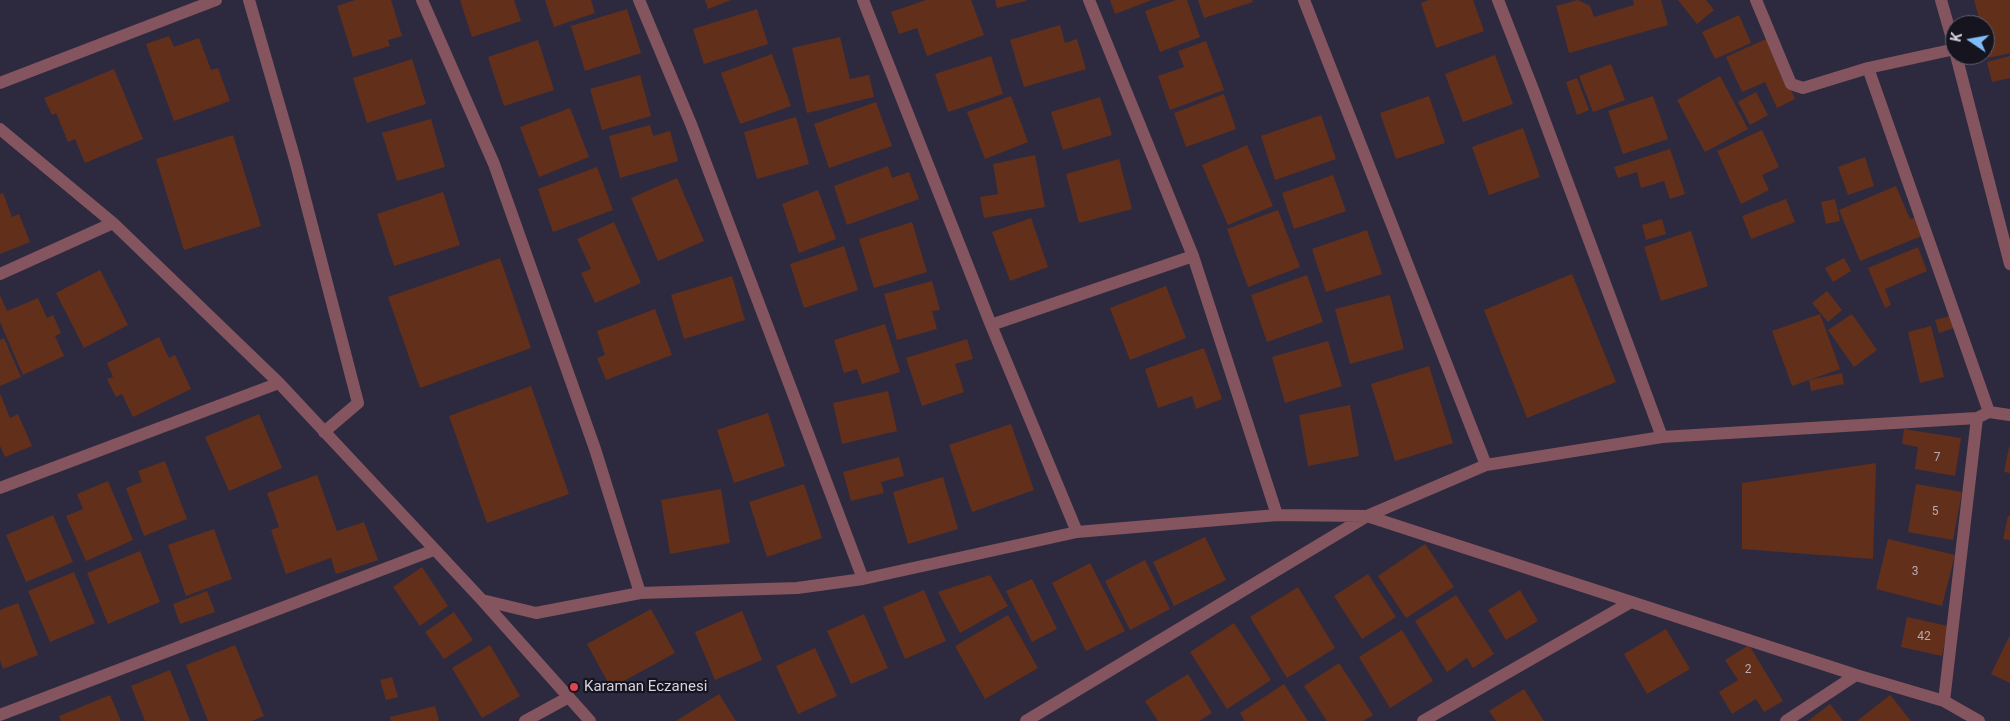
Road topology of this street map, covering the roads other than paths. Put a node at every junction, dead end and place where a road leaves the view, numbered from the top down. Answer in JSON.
{"nodes":[{"id":1,"x":216,"y":0,"type":"edge"},
{"id":2,"x":249,"y":0,"type":"edge"},
{"id":3,"x":422,"y":0,"type":"edge"},
{"id":4,"x":639,"y":0,"type":"edge"},
{"id":5,"x":863,"y":0,"type":"edge"},
{"id":6,"x":1089,"y":0,"type":"edge"},
{"id":7,"x":1304,"y":0,"type":"edge"},
{"id":8,"x":1498,"y":0,"type":"edge"},
{"id":9,"x":1756,"y":0,"type":"edge"},
{"id":10,"x":1941,"y":0,"type":"edge"},
{"id":11,"x":1945,"y":15,"type":"edge"},
{"id":12,"x":1945,"y":51,"type":"edge"},
{"id":13,"x":1959,"y":65,"type":"edge"},
{"id":14,"x":1868,"y":68,"type":"junction"},
{"id":15,"x":0,"y":83,"type":"edge"},
{"id":16,"x":0,"y":129,"type":"edge"},
{"id":17,"x":113,"y":223,"type":"junction"},
{"id":18,"x":1193,"y":256,"type":"junction"},
{"id":19,"x":2010,"y":264,"type":"edge"},
{"id":20,"x":0,"y":274,"type":"edge"},
{"id":21,"x":991,"y":324,"type":"junction"},
{"id":22,"x":279,"y":383,"type":"junction"},
{"id":23,"x":1989,"y":412,"type":"junction"},
{"id":24,"x":2010,"y":415,"type":"edge"},
{"id":25,"x":1977,"y":418,"type":"junction"},
{"id":26,"x":324,"y":432,"type":"junction"},
{"id":27,"x":1662,"y":437,"type":"junction"},
{"id":28,"x":1486,"y":465,"type":"junction"},
{"id":29,"x":0,"y":488,"type":"edge"},
{"id":30,"x":1277,"y":515,"type":"junction"},
{"id":31,"x":1367,"y":516,"type":"junction"},
{"id":32,"x":1077,"y":532,"type":"junction"},
{"id":33,"x":434,"y":550,"type":"junction"},
{"id":34,"x":863,"y":579,"type":"junction"},
{"id":35,"x":640,"y":593,"type":"junction"},
{"id":36,"x":482,"y":600,"type":"junction"},
{"id":37,"x":1631,"y":602,"type":"junction"},
{"id":38,"x":1856,"y":675,"type":"junction"},
{"id":39,"x":569,"y":697,"type":"junction"},
{"id":40,"x":1944,"y":701,"type":"junction"},
{"id":41,"x":0,"y":715,"type":"edge"},
{"id":42,"x":525,"y":721,"type":"edge"},
{"id":43,"x":590,"y":721,"type":"edge"},
{"id":44,"x":1026,"y":721,"type":"edge"},
{"id":45,"x":1423,"y":721,"type":"edge"},
{"id":46,"x":1786,"y":721,"type":"edge"},
{"id":47,"x":1978,"y":721,"type":"edge"}],
"edges":[{"from":1,"to":15,"type":"street"},
{"from":2,"to":26,"type":"street"},
{"from":3,"to":35,"type":"street"},
{"from":4,"to":34,"type":"street"},
{"from":5,"to":21,"type":"street"},
{"from":6,"to":18,"type":"street"},
{"from":7,"to":28,"type":"street"},
{"from":8,"to":27,"type":"street"},
{"from":9,"to":14,"type":"street"},
{"from":10,"to":11,"type":"street"},
{"from":12,"to":14,"type":"street"},
{"from":13,"to":19,"type":"street"},
{"from":14,"to":23,"type":"street"},
{"from":16,"to":17,"type":"street"},
{"from":17,"to":20,"type":"street"},
{"from":17,"to":22,"type":"street"},
{"from":18,"to":21,"type":"street"},
{"from":18,"to":30,"type":"street"},
{"from":21,"to":32,"type":"street"},
{"from":22,"to":26,"type":"street"},
{"from":22,"to":29,"type":"street"},
{"from":23,"to":24,"type":"street"},
{"from":23,"to":25,"type":"street"},
{"from":25,"to":27,"type":"street"},
{"from":25,"to":40,"type":"street"},
{"from":26,"to":33,"type":"street"},
{"from":27,"to":28,"type":"street"},
{"from":28,"to":31,"type":"street"},
{"from":30,"to":31,"type":"street"},
{"from":30,"to":32,"type":"street"},
{"from":31,"to":37,"type":"street"},
{"from":31,"to":44,"type":"street"},
{"from":32,"to":34,"type":"street"},
{"from":33,"to":36,"type":"street"},
{"from":33,"to":41,"type":"street"},
{"from":34,"to":35,"type":"street"},
{"from":35,"to":36,"type":"street"},
{"from":36,"to":39,"type":"street"},
{"from":37,"to":38,"type":"street"},
{"from":37,"to":45,"type":"street"},
{"from":38,"to":40,"type":"street"},
{"from":38,"to":46,"type":"street"},
{"from":39,"to":42,"type":"street"},
{"from":39,"to":43,"type":"street"},
{"from":40,"to":47,"type":"street"}]}
